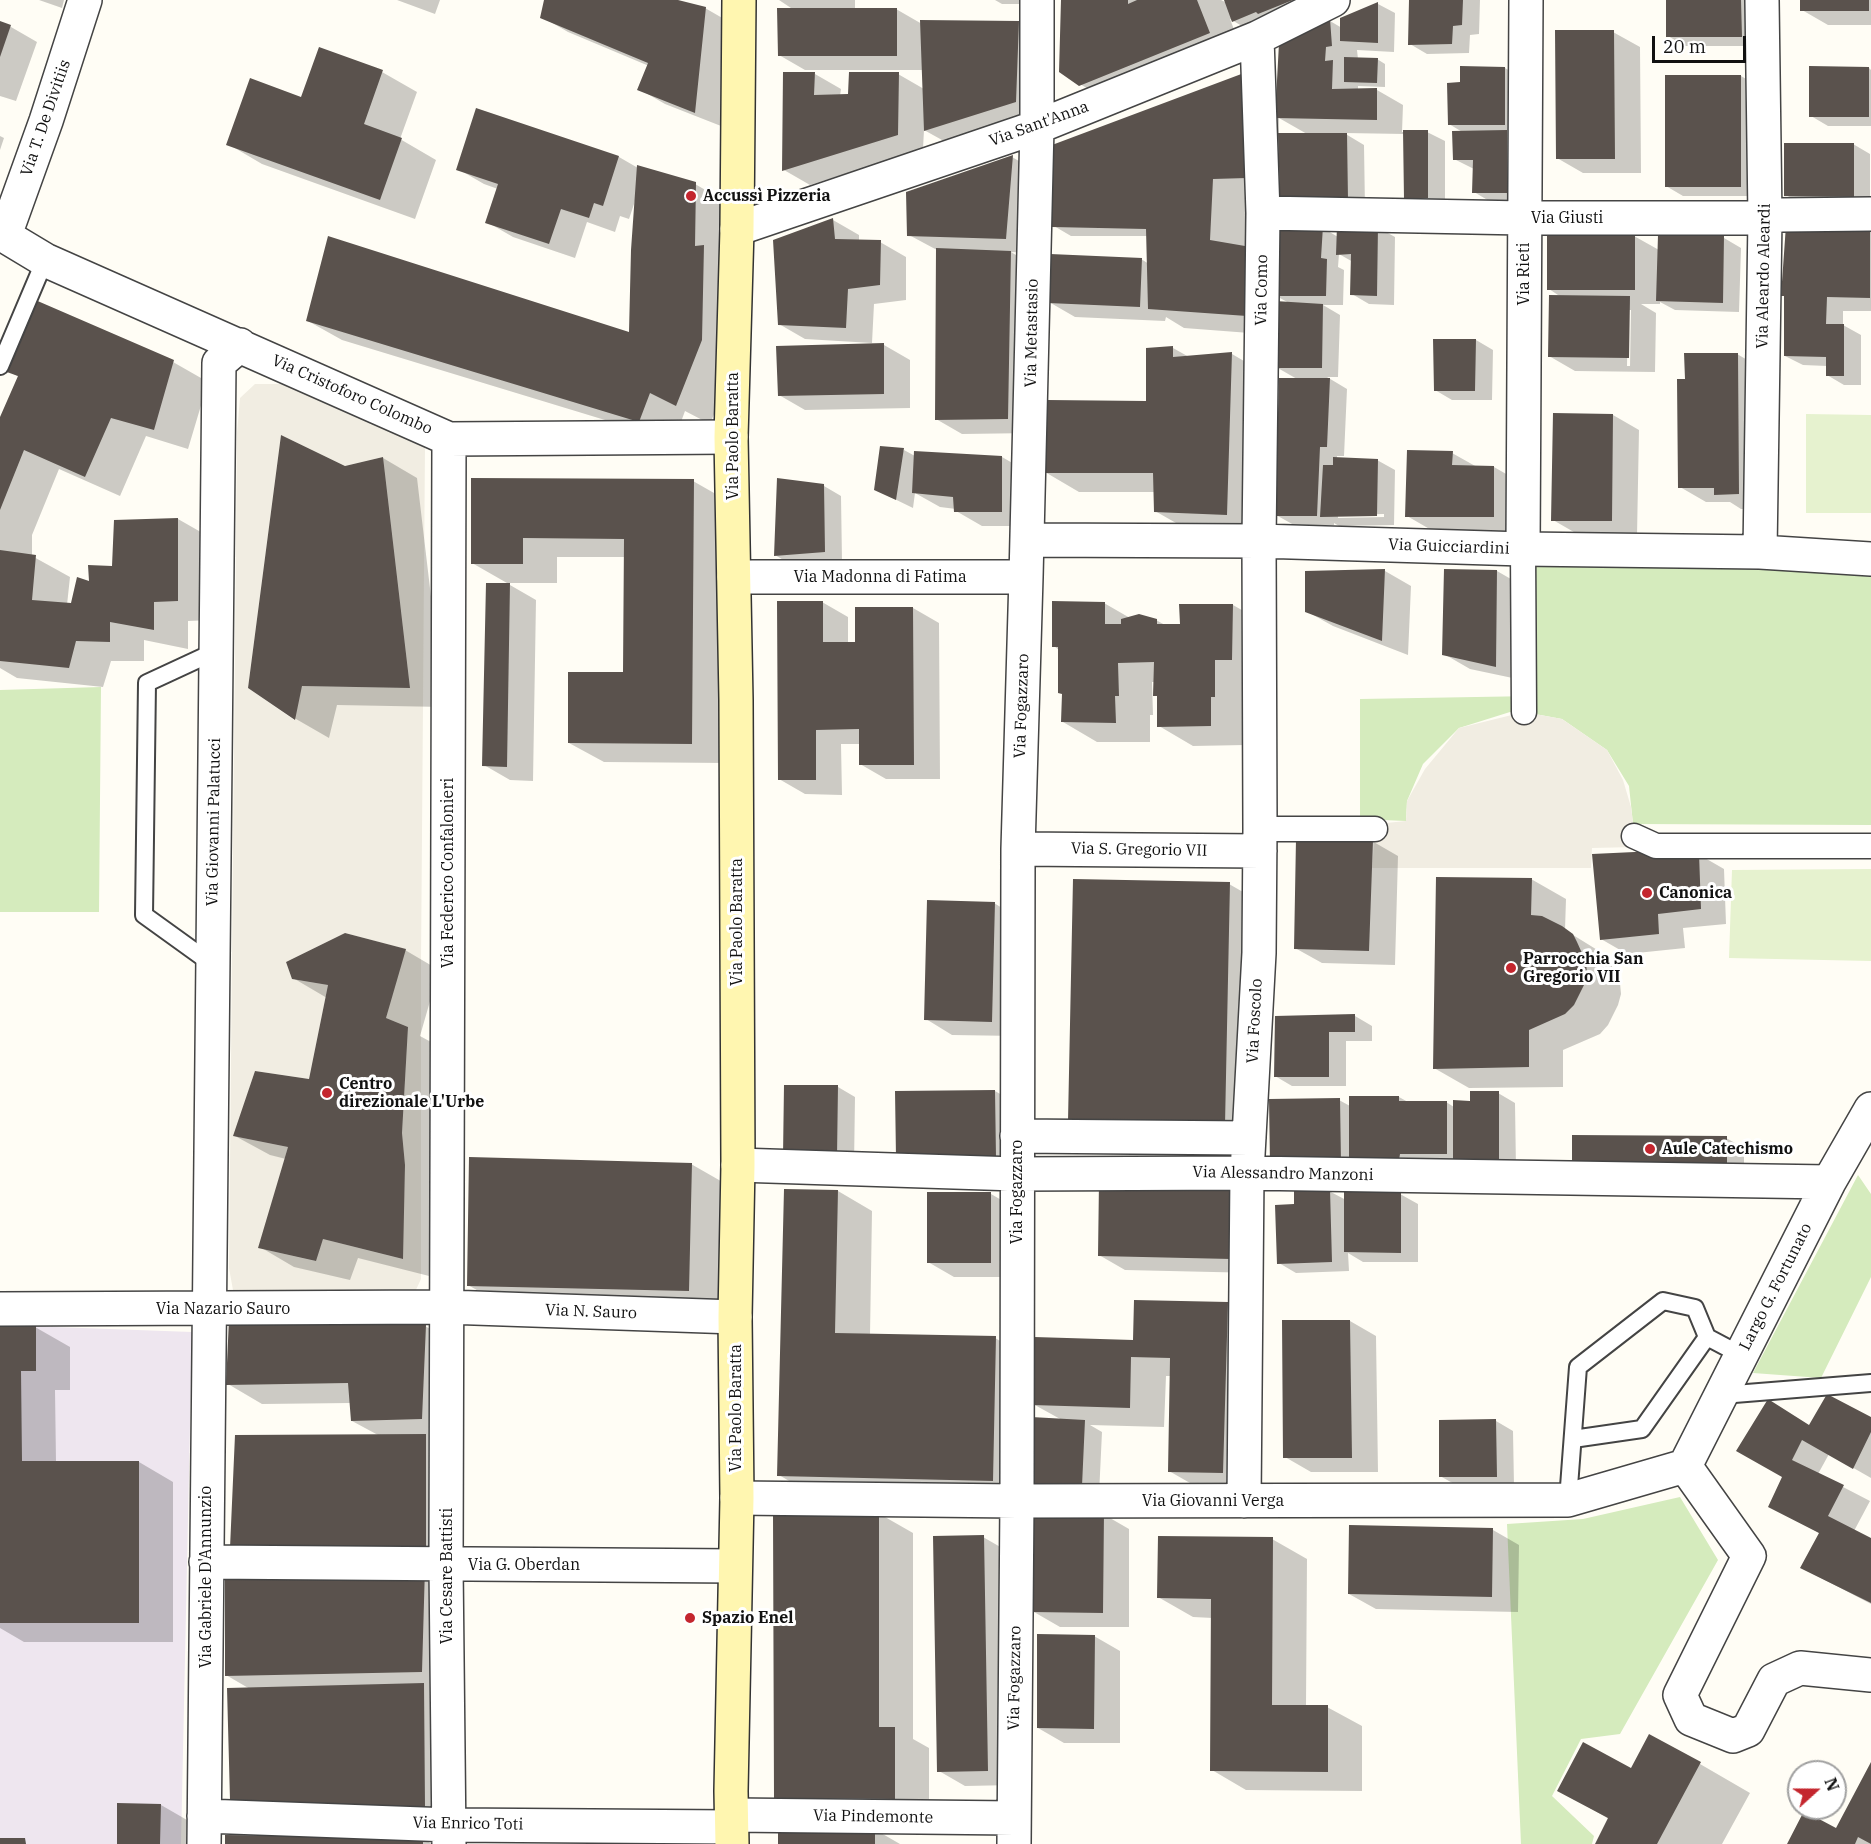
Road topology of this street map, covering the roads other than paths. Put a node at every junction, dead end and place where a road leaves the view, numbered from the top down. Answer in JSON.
{"nodes":[{"id":1,"x":85,"y":0,"type":"edge"},
{"id":2,"x":739,"y":0,"type":"edge"},
{"id":3,"x":1037,"y":0,"type":"edge"},
{"id":4,"x":1334,"y":0,"type":"edge"},
{"id":5,"x":1526,"y":0,"type":"edge"},
{"id":6,"x":1762,"y":0,"type":"edge"},
{"id":7,"x":1257,"y":38,"type":"junction"},
{"id":8,"x":1036,"y":127,"type":"junction"},
{"id":9,"x":1263,"y":213,"type":"junction"},
{"id":10,"x":1871,"y":214,"type":"edge"},
{"id":11,"x":1524,"y":218,"type":"junction"},
{"id":12,"x":1765,"y":218,"type":"junction"},
{"id":13,"x":737,"y":229,"type":"junction"},
{"id":14,"x":3,"y":234,"type":"edge"},
{"id":15,"x":45,"y":260,"type":"junction"},
{"id":16,"x":240,"y":345,"type":"junction"},
{"id":17,"x":0,"y":366,"type":"edge"},
{"id":18,"x":731,"y":437,"type":"junction"},
{"id":19,"x":449,"y":439,"type":"junction"},
{"id":20,"x":1027,"y":540,"type":"junction"},
{"id":21,"x":1259,"y":541,"type":"junction"},
{"id":22,"x":1523,"y":549,"type":"junction"},
{"id":23,"x":1760,"y":552,"type":"junction"},
{"id":24,"x":1871,"y":559,"type":"edge"},
{"id":25,"x":734,"y":577,"type":"junction"},
{"id":26,"x":1016,"y":577,"type":"junction"},
{"id":27,"x":216,"y":651,"type":"junction"},
{"id":28,"x":1524,"y":712,"type":"dead end"},
{"id":29,"x":1375,"y":830,"type":"dead end"},
{"id":30,"x":1634,"y":836,"type":"dead end"},
{"id":31,"x":1260,"y":840,"type":"junction"},
{"id":32,"x":1871,"y":846,"type":"edge"},
{"id":33,"x":1018,"y":849,"type":"junction"},
{"id":34,"x":212,"y":964,"type":"junction"},
{"id":35,"x":1871,"y":1109,"type":"edge"},
{"id":36,"x":1017,"y":1136,"type":"junction"},
{"id":37,"x":1249,"y":1138,"type":"junction"},
{"id":38,"x":738,"y":1165,"type":"junction"},
{"id":39,"x":1247,"y":1173,"type":"junction"},
{"id":40,"x":1016,"y":1174,"type":"junction"},
{"id":41,"x":1829,"y":1182,"type":"junction"},
{"id":42,"x":446,"y":1307,"type":"junction"},
{"id":43,"x":0,"y":1309,"type":"edge"},
{"id":44,"x":208,"y":1309,"type":"junction"},
{"id":45,"x":735,"y":1317,"type":"junction"},
{"id":46,"x":1707,"y":1337,"type":"junction"},
{"id":47,"x":1741,"y":1355,"type":"junction"},
{"id":48,"x":1871,"y":1383,"type":"edge"},
{"id":49,"x":1722,"y":1395,"type":"junction"},
{"id":50,"x":1573,"y":1439,"type":"junction"},
{"id":51,"x":1685,"y":1466,"type":"junction"},
{"id":52,"x":736,"y":1498,"type":"junction"},
{"id":53,"x":1568,"y":1500,"type":"junction"},
{"id":54,"x":1017,"y":1501,"type":"junction"},
{"id":55,"x":1244,"y":1501,"type":"junction"},
{"id":56,"x":206,"y":1562,"type":"junction"},
{"id":57,"x":446,"y":1565,"type":"junction"},
{"id":58,"x":735,"y":1566,"type":"junction"},
{"id":59,"x":1871,"y":1675,"type":"edge"},
{"id":60,"x":732,"y":1829,"type":"edge"},
{"id":61,"x":204,"y":1830,"type":"edge"},
{"id":62,"x":1014,"y":1831,"type":"edge"},
{"id":63,"x":450,"y":1834,"type":"edge"}],
"edges":[{"from":1,"to":14,"type":"street","name":"Via T. De Divitiis"},
{"from":2,"to":13,"type":"main road","name":"Via Paolo Baratta"},
{"from":3,"to":8,"type":"street","name":"Via Metastasio"},
{"from":4,"to":7,"type":"street","name":"Via Sant'Anna"},
{"from":5,"to":11,"type":"street","name":"Via Rieti"},
{"from":6,"to":12,"type":"street","name":"Via Aleardo Aleardi"},
{"from":7,"to":8,"type":"street","name":"Via Sant'Anna"},
{"from":7,"to":9,"type":"street","name":"Via Como"},
{"from":8,"to":13,"type":"street","name":"Via Sant'Anna"},
{"from":8,"to":20,"type":"street","name":"Via Metastasio"},
{"from":9,"to":11,"type":"street","name":"Via Giusti"},
{"from":9,"to":21,"type":"street","name":"Via Como"},
{"from":10,"to":12,"type":"street","name":"Via Giusti"},
{"from":11,"to":12,"type":"street","name":"Via Giusti"},
{"from":11,"to":22,"type":"street","name":"Via Rieti"},
{"from":12,"to":23,"type":"street","name":"Via Aleardo Aleardi"},
{"from":13,"to":18,"type":"main road","name":"Via Paolo Baratta"},
{"from":14,"to":15,"type":"street","name":"Via Cristoforo Colombo"},
{"from":15,"to":16,"type":"street","name":"Via Cristoforo Colombo"},
{"from":15,"to":17,"type":"lane"},
{"from":16,"to":19,"type":"street","name":"Via Cristoforo Colombo"},
{"from":16,"to":27,"type":"street","name":"Via Giovanni Palatucci"},
{"from":18,"to":19,"type":"street","name":"Via Cristoforo Colombo"},
{"from":18,"to":25,"type":"main road","name":"Via Paolo Baratta"},
{"from":19,"to":42,"type":"street","name":"Via Federico Confalonieri"},
{"from":20,"to":21,"type":"street","name":"Via Guicciardini"},
{"from":20,"to":26,"type":"street","name":"Via Fogazzaro"},
{"from":21,"to":22,"type":"street","name":"Via Guicciardini"},
{"from":21,"to":31,"type":"street","name":"Via Foscolo"},
{"from":22,"to":23,"type":"street","name":"Via Guicciardini"},
{"from":22,"to":28,"type":"street"},
{"from":23,"to":24,"type":"street","name":"Via Guicciardini"},
{"from":25,"to":26,"type":"street","name":"Via Madonna di Fatima"},
{"from":25,"to":38,"type":"main road","name":"Via Paolo Baratta"},
{"from":26,"to":33,"type":"street","name":"Via Fogazzaro"},
{"from":27,"to":34,"type":"street","name":"Via Giovanni Palatucci"},
{"from":27,"to":34,"type":"lane"},
{"from":29,"to":31,"type":"street"},
{"from":30,"to":32,"type":"street"},
{"from":31,"to":33,"type":"street","name":"Via S. Gregorio VII"},
{"from":31,"to":37,"type":"street","name":"Via Foscolo"},
{"from":33,"to":36,"type":"street","name":"Via Fogazzaro"},
{"from":34,"to":44,"type":"street","name":"Via Giovanni Palatucci"},
{"from":35,"to":41,"type":"street","name":"Largo G. Fortunato"},
{"from":36,"to":37,"type":"street"},
{"from":36,"to":40,"type":"street","name":"Via Fogazzaro"},
{"from":37,"to":39,"type":"street","name":"Via Foscolo"},
{"from":38,"to":40,"type":"street","name":"Via Alessandro Manzoni"},
{"from":38,"to":45,"type":"main road","name":"Via Paolo Baratta"},
{"from":39,"to":40,"type":"street","name":"Via Alessandro Manzoni"},
{"from":39,"to":41,"type":"street","name":"Via Alessandro Manzoni"},
{"from":39,"to":55,"type":"street","name":"Via Foscolo"},
{"from":40,"to":54,"type":"street","name":"Via Fogazzaro"},
{"from":41,"to":47,"type":"street","name":"Largo G. Fortunato"},
{"from":42,"to":44,"type":"street","name":"Via Nazario Sauro"},
{"from":42,"to":45,"type":"street","name":"Via N. Sauro"},
{"from":42,"to":57,"type":"street","name":"Via Cesare Battisti"},
{"from":43,"to":44,"type":"street","name":"Via Nazario Sauro"},
{"from":44,"to":56,"type":"street","name":"Via Gabriele D'Annunzio"},
{"from":45,"to":52,"type":"main road","name":"Via Paolo Baratta"},
{"from":46,"to":47,"type":"lane"},
{"from":46,"to":50,"type":"lane"},
{"from":46,"to":50,"type":"lane"},
{"from":47,"to":49,"type":"street","name":"Largo G. Fortunato"},
{"from":48,"to":49,"type":"lane"},
{"from":49,"to":51,"type":"street","name":"Largo G. Fortunato"},
{"from":50,"to":53,"type":"lane"},
{"from":51,"to":53,"type":"street","name":"Via Giovanni Verga"},
{"from":51,"to":59,"type":"street"},
{"from":52,"to":54,"type":"street","name":"Via Giovanni Verga"},
{"from":52,"to":58,"type":"main road","name":"Via Paolo Baratta"},
{"from":53,"to":55,"type":"street","name":"Via Giovanni Verga"},
{"from":54,"to":55,"type":"street","name":"Via Giovanni Verga"},
{"from":54,"to":62,"type":"street","name":"Via Fogazzaro"},
{"from":56,"to":57,"type":"street","name":"Via G. Oberdan"},
{"from":56,"to":61,"type":"street","name":"Via Gabriele D'Annunzio"},
{"from":57,"to":58,"type":"street","name":"Via G. Oberdan"},
{"from":57,"to":63,"type":"street","name":"Via Cesare Battisti"},
{"from":58,"to":60,"type":"main road","name":"Via Paolo Baratta"},
{"from":60,"to":62,"type":"street","name":"Via Pindemonte"},
{"from":60,"to":63,"type":"street","name":"Via Enrico Toti"},
{"from":61,"to":63,"type":"street","name":"Via Enrico Toti"}]}
